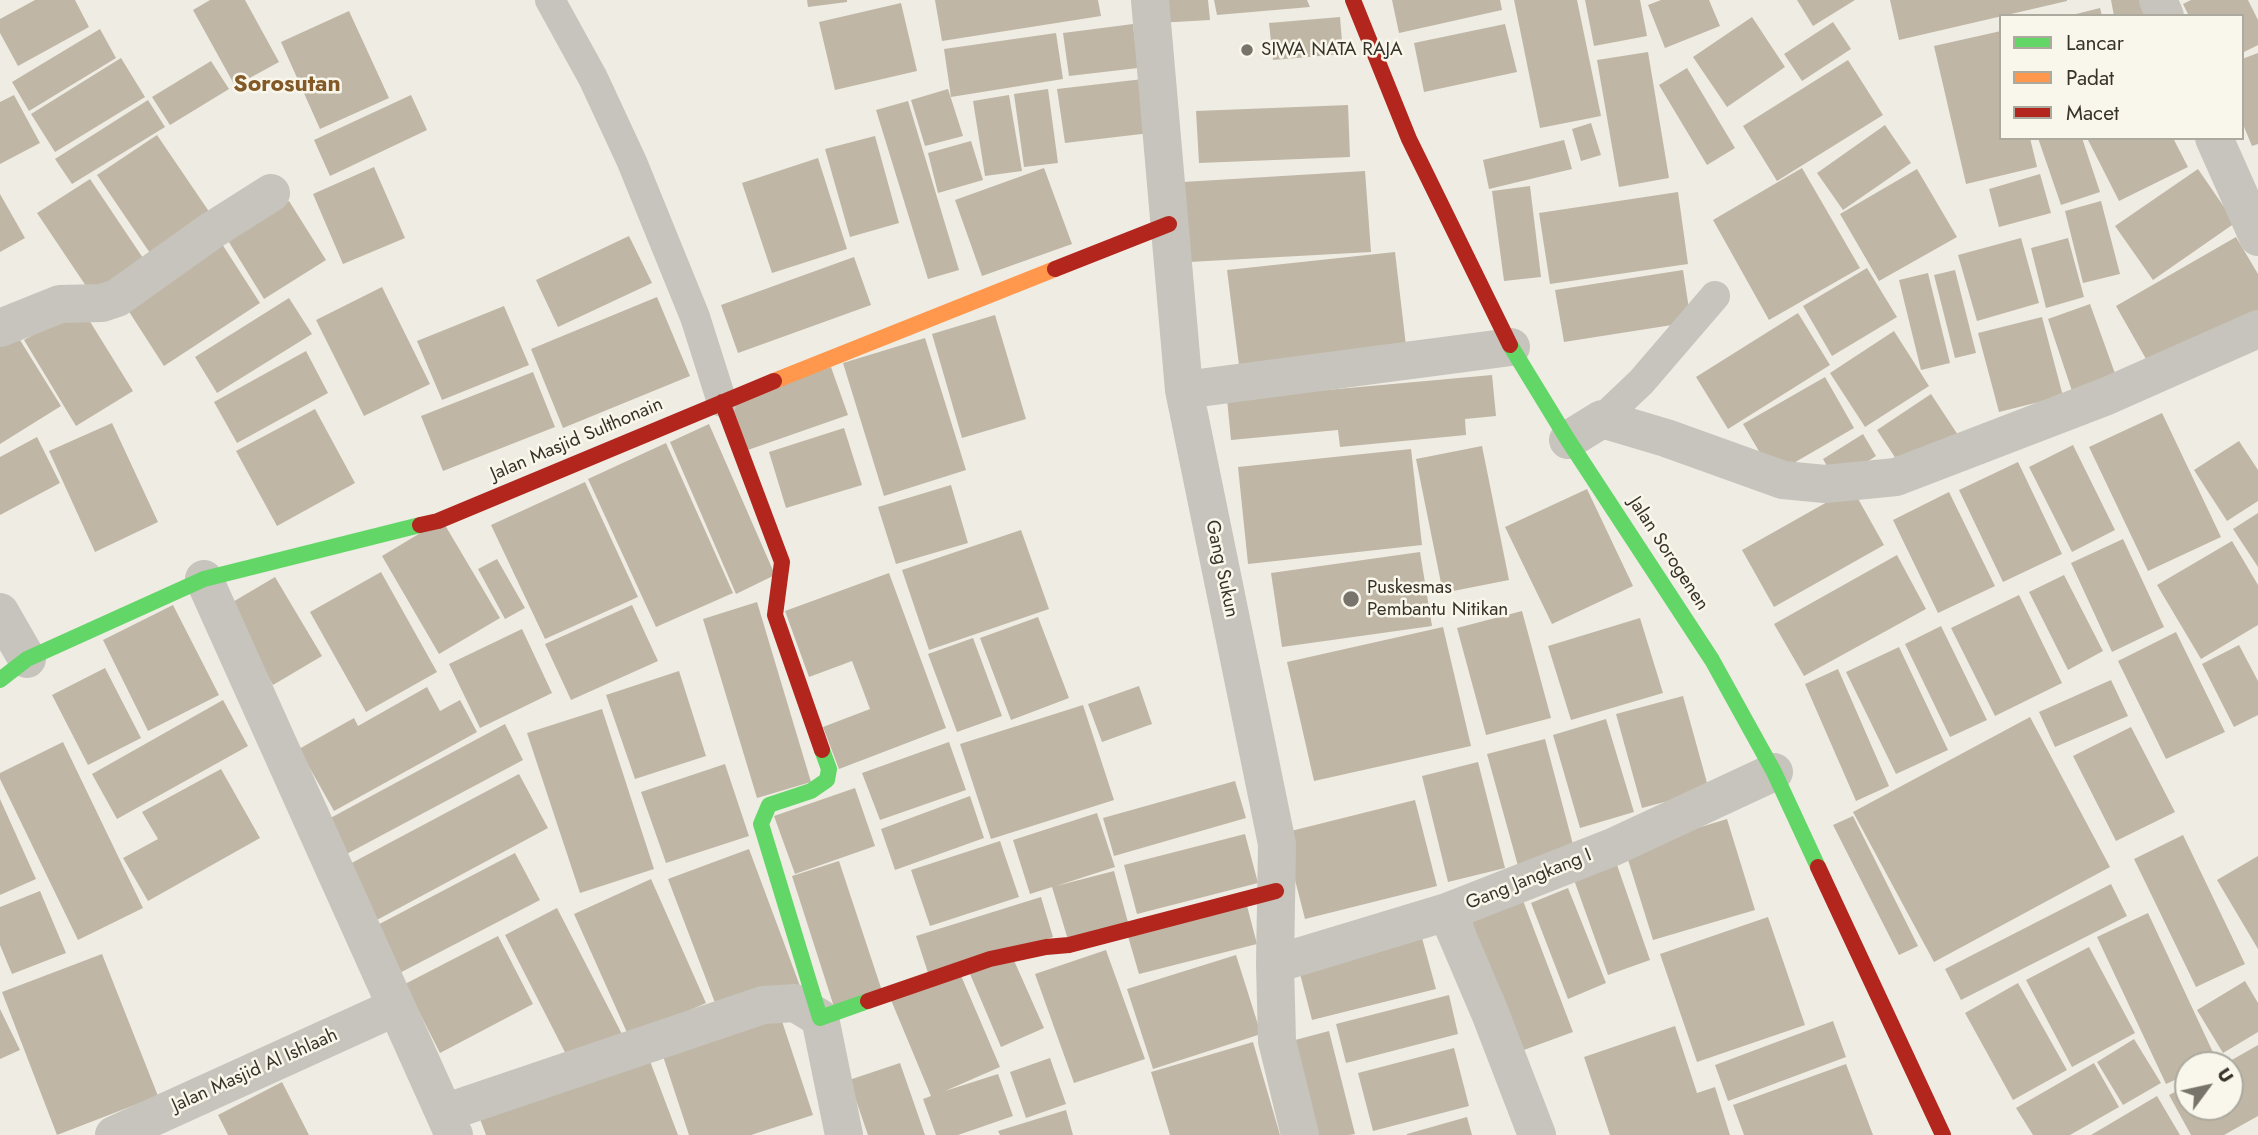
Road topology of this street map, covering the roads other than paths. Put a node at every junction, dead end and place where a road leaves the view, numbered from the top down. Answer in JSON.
{"nodes":[{"id":1,"x":550,"y":0,"type":"edge"},
{"id":2,"x":1150,"y":0,"type":"edge"},
{"id":3,"x":1353,"y":0,"type":"edge"},
{"id":4,"x":2215,"y":140,"type":"edge"},
{"id":5,"x":271,"y":193,"type":"dead end"},
{"id":6,"x":1170,"y":224,"type":"junction"},
{"id":7,"x":2258,"y":237,"type":"edge"},
{"id":8,"x":1715,"y":296,"type":"dead end"},
{"id":9,"x":0,"y":328,"type":"edge"},
{"id":10,"x":2258,"y":329,"type":"edge"},
{"id":11,"x":1511,"y":347,"type":"junction"},
{"id":12,"x":1184,"y":390,"type":"junction"},
{"id":13,"x":722,"y":402,"type":"junction"},
{"id":14,"x":1602,"y":419,"type":"junction"},
{"id":15,"x":1568,"y":440,"type":"junction"},
{"id":16,"x":204,"y":579,"type":"junction"},
{"id":17,"x":0,"y":612,"type":"edge"},
{"id":18,"x":14,"y":670,"type":"edge"},
{"id":19,"x":1774,"y":772,"type":"junction"},
{"id":20,"x":1276,"y":891,"type":"junction"},
{"id":21,"x":1447,"y":912,"type":"junction"},
{"id":22,"x":1275,"y":964,"type":"junction"},
{"id":23,"x":396,"y":1007,"type":"junction"},
{"id":24,"x":820,"y":1018,"type":"junction"},
{"id":25,"x":449,"y":1124,"type":"edge"},
{"id":26,"x":114,"y":1135,"type":"edge"},
{"id":27,"x":844,"y":1135,"type":"edge"},
{"id":28,"x":1300,"y":1135,"type":"edge"},
{"id":29,"x":1537,"y":1135,"type":"edge"},
{"id":30,"x":1943,"y":1135,"type":"edge"}],
"edges":[{"from":1,"to":13,"type":"lane"},
{"from":2,"to":6,"type":"street","name":"Gang Sukun"},
{"from":3,"to":11,"type":"street","name":"Jalan Sorogenen"},
{"from":4,"to":7,"type":"street"},
{"from":5,"to":9,"type":"street"},
{"from":6,"to":12,"type":"street","name":"Gang Sukun"},
{"from":6,"to":13,"type":"street","name":"Jalan Masjid Sulthonain"},
{"from":8,"to":14,"type":"lane"},
{"from":10,"to":14,"type":"street"},
{"from":11,"to":12,"type":"street"},
{"from":11,"to":15,"type":"street","name":"Jalan Sorogenen"},
{"from":12,"to":20,"type":"street","name":"Gang Sukun"},
{"from":13,"to":16,"type":"street","name":"Jalan Masjid Sulthonain"},
{"from":13,"to":24,"type":"street"},
{"from":14,"to":15,"type":"street"},
{"from":15,"to":19,"type":"street","name":"Jalan Sorogenen"},
{"from":16,"to":18,"type":"street","name":"Jalan Masjid Sulthonain"},
{"from":16,"to":23,"type":"street"},
{"from":17,"to":18,"type":"street"},
{"from":19,"to":21,"type":"street","name":"Gang Jangkang I"},
{"from":19,"to":30,"type":"street","name":"Jalan Sorogenen"},
{"from":20,"to":22,"type":"street","name":"Gang Sukun"},
{"from":20,"to":24,"type":"street"},
{"from":21,"to":22,"type":"street","name":"Gang Jangkang I"},
{"from":21,"to":29,"type":"street"},
{"from":22,"to":28,"type":"street","name":"Gang Sukun"},
{"from":23,"to":25,"type":"street"},
{"from":23,"to":26,"type":"street","name":"Jalan Masjid Al Ishlaah"},
{"from":24,"to":25,"type":"street"},
{"from":24,"to":27,"type":"street"}]}
